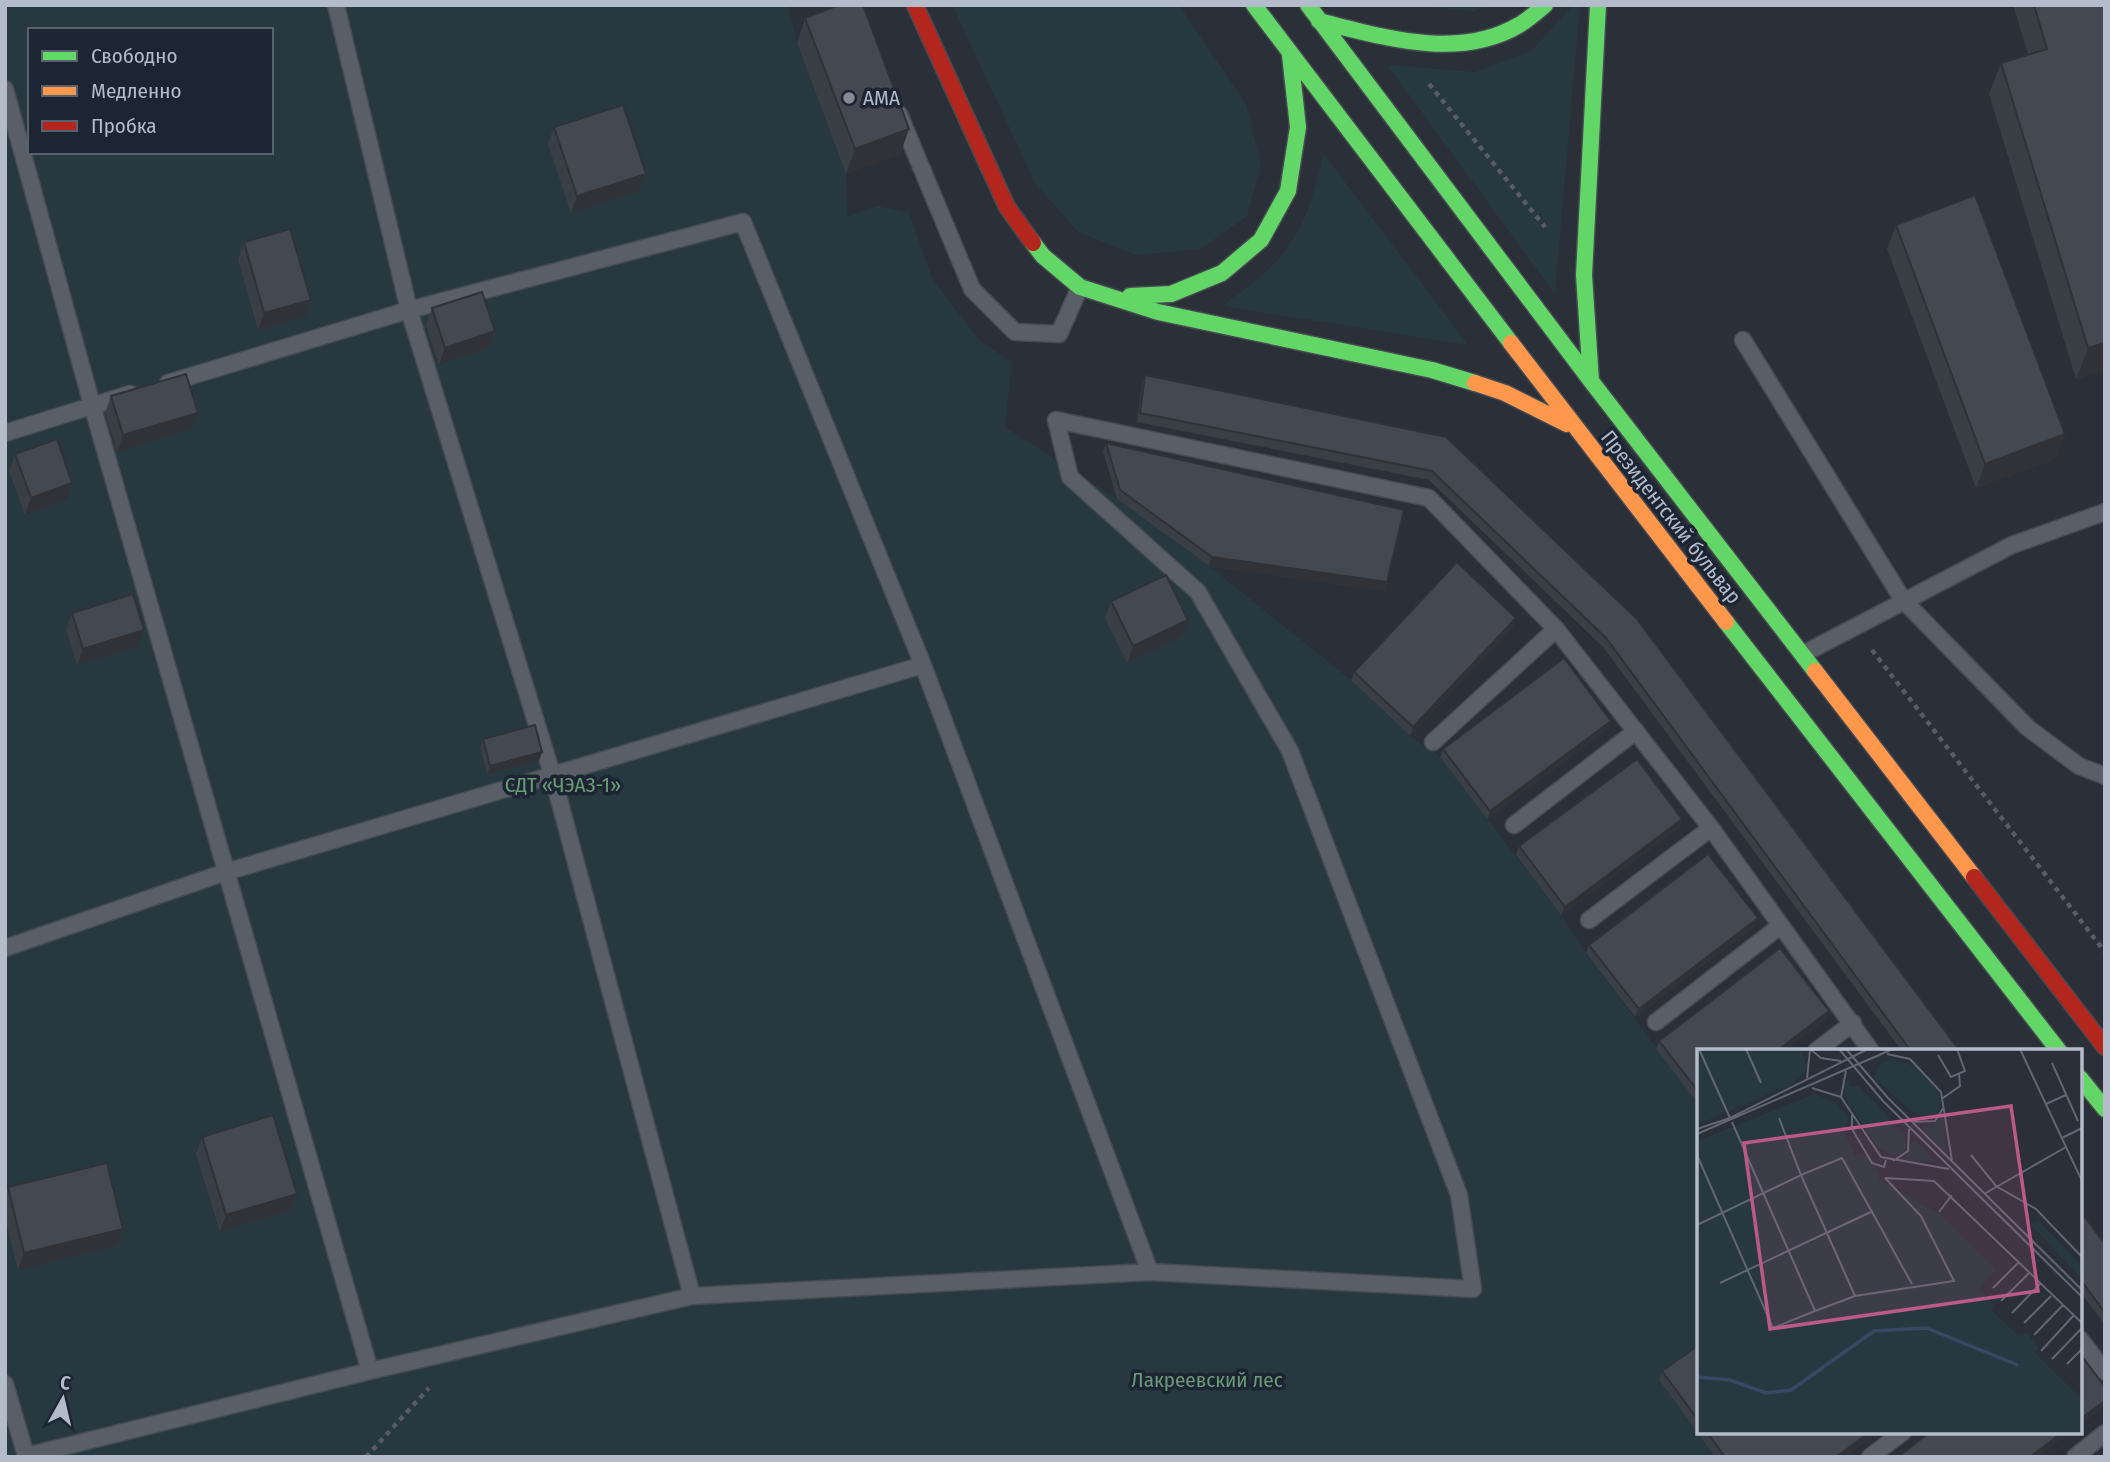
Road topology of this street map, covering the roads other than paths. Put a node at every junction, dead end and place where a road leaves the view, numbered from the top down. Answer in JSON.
{"nodes":[{"id":1,"x":336,"y":5,"type":"edge"},
{"id":2,"x":915,"y":5,"type":"edge"},
{"id":3,"x":1254,"y":5,"type":"edge"},
{"id":4,"x":1308,"y":5,"type":"edge"},
{"id":5,"x":1545,"y":5,"type":"edge"},
{"id":6,"x":1598,"y":5,"type":"edge"},
{"id":7,"x":1320,"y":21,"type":"junction"},
{"id":8,"x":1290,"y":55,"type":"junction"},
{"id":9,"x":5,"y":89,"type":"edge"},
{"id":10,"x":892,"y":99,"type":"edge"},
{"id":11,"x":1080,"y":286,"type":"junction"},
{"id":12,"x":1108,"y":297,"type":"junction"},
{"id":13,"x":409,"y":310,"type":"junction"},
{"id":14,"x":1743,"y":340,"type":"dead end"},
{"id":15,"x":1591,"y":381,"type":"junction"},
{"id":16,"x":92,"y":405,"type":"junction"},
{"id":17,"x":1575,"y":428,"type":"junction"},
{"id":18,"x":5,"y":433,"type":"edge"},
{"id":19,"x":2105,"y":512,"type":"edge"},
{"id":20,"x":1903,"y":600,"type":"junction"},
{"id":21,"x":1556,"y":629,"type":"junction"},
{"id":22,"x":1803,"y":654,"type":"junction"},
{"id":23,"x":923,"y":665,"type":"junction"},
{"id":24,"x":1636,"y":731,"type":"junction"},
{"id":25,"x":1433,"y":742,"type":"dead end"},
{"id":26,"x":2105,"y":776,"type":"edge"},
{"id":27,"x":553,"y":777,"type":"junction"},
{"id":28,"x":1514,"y":825,"type":"dead end"},
{"id":29,"x":1711,"y":828,"type":"junction"},
{"id":30,"x":226,"y":872,"type":"junction"},
{"id":31,"x":1589,"y":920,"type":"dead end"},
{"id":32,"x":1780,"y":926,"type":"junction"},
{"id":33,"x":5,"y":948,"type":"edge"},
{"id":34,"x":1656,"y":1022,"type":"dead end"},
{"id":35,"x":1853,"y":1023,"type":"junction"},
{"id":36,"x":2105,"y":1046,"type":"edge"},
{"id":37,"x":1819,"y":1049,"type":"edge"},
{"id":38,"x":1870,"y":1049,"type":"edge"},
{"id":39,"x":2057,"y":1049,"type":"edge"},
{"id":40,"x":2082,"y":1080,"type":"edge"},
{"id":41,"x":2105,"y":1109,"type":"edge"},
{"id":42,"x":1150,"y":1272,"type":"junction"},
{"id":43,"x":692,"y":1296,"type":"junction"},
{"id":44,"x":2082,"y":1342,"type":"edge"},
{"id":45,"x":370,"y":1371,"type":"junction"},
{"id":46,"x":2105,"y":1372,"type":"edge"},
{"id":47,"x":5,"y":1384,"type":"edge"},
{"id":48,"x":2105,"y":1433,"type":"edge"},
{"id":49,"x":1900,"y":1434,"type":"edge"},
{"id":50,"x":1870,"y":1457,"type":"edge"},
{"id":51,"x":2075,"y":1457,"type":"edge"}],
"edges":[{"from":1,"to":13,"type":"lane"},
{"from":2,"to":11,"type":"main road"},
{"from":3,"to":8,"type":"main road","name":"Президентский бульвар"},
{"from":4,"to":7,"type":"main road","name":"Президентский бульвар"},
{"from":5,"to":7,"type":"main road"},
{"from":6,"to":15,"type":"main road"},
{"from":7,"to":15,"type":"main road","name":"Президентский бульвар"},
{"from":8,"to":12,"type":"main road"},
{"from":8,"to":17,"type":"main road","name":"Президентский бульвар"},
{"from":9,"to":16,"type":"lane"},
{"from":10,"to":11,"type":"lane"},
{"from":11,"to":12,"type":"main road"},
{"from":12,"to":17,"type":"main road"},
{"from":13,"to":16,"type":"lane"},
{"from":13,"to":23,"type":"lane"},
{"from":13,"to":27,"type":"lane"},
{"from":14,"to":20,"type":"lane"},
{"from":15,"to":22,"type":"main road","name":"Президентский бульвар"},
{"from":16,"to":18,"type":"lane"},
{"from":16,"to":30,"type":"lane"},
{"from":17,"to":39,"type":"main road","name":"Президентский бульвар"},
{"from":19,"to":20,"type":"lane"},
{"from":20,"to":22,"type":"lane"},
{"from":20,"to":26,"type":"lane"},
{"from":21,"to":24,"type":"lane"},
{"from":21,"to":25,"type":"lane"},
{"from":21,"to":42,"type":"lane"},
{"from":22,"to":36,"type":"main road","name":"Президентский бульвар"},
{"from":23,"to":27,"type":"lane"},
{"from":23,"to":42,"type":"lane"},
{"from":24,"to":28,"type":"lane"},
{"from":24,"to":29,"type":"lane"},
{"from":27,"to":30,"type":"lane"},
{"from":27,"to":43,"type":"lane"},
{"from":29,"to":31,"type":"lane"},
{"from":29,"to":32,"type":"lane"},
{"from":30,"to":33,"type":"lane"},
{"from":30,"to":45,"type":"lane"},
{"from":32,"to":34,"type":"lane"},
{"from":32,"to":35,"type":"lane"},
{"from":35,"to":37,"type":"lane"},
{"from":35,"to":38,"type":"lane"},
{"from":40,"to":41,"type":"main road"},
{"from":42,"to":43,"type":"lane"},
{"from":43,"to":45,"type":"lane"},
{"from":44,"to":46,"type":"lane"},
{"from":45,"to":47,"type":"lane"},
{"from":48,"to":51,"type":"lane"},
{"from":49,"to":50,"type":"lane"}]}
